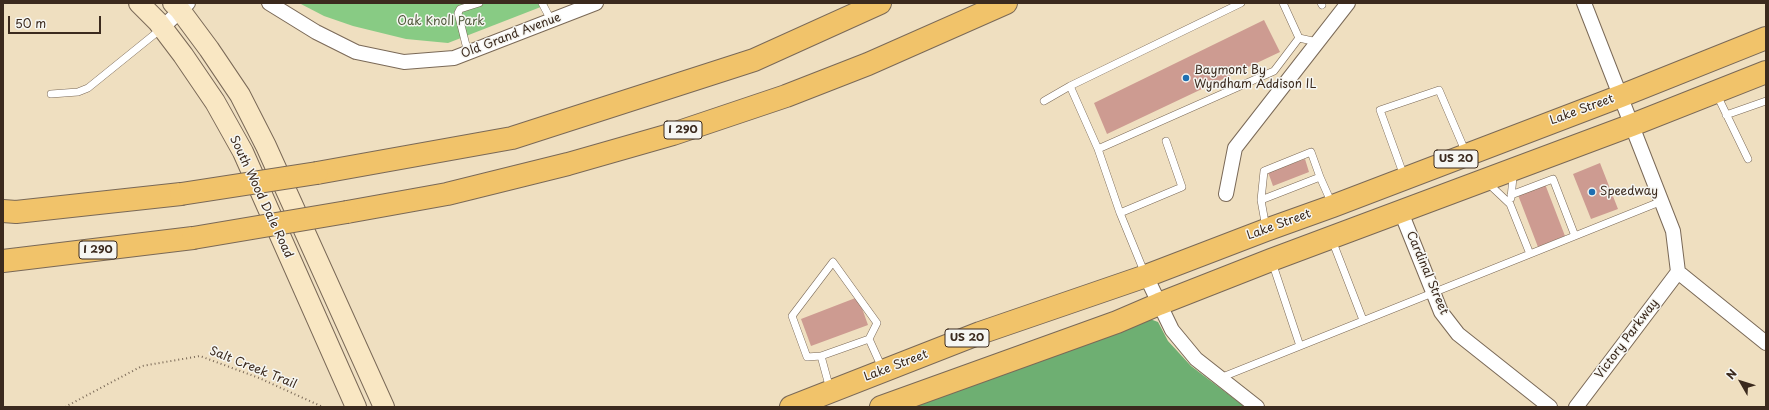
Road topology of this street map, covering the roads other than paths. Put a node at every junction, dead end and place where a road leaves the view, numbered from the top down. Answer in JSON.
{"nodes":[{"id":1,"x":139,"y":3,"type":"edge"},
{"id":2,"x":269,"y":3,"type":"edge"},
{"id":3,"x":479,"y":3,"type":"edge"},
{"id":4,"x":542,"y":3,"type":"edge"},
{"id":5,"x":596,"y":3,"type":"edge"},
{"id":6,"x":880,"y":3,"type":"edge"},
{"id":7,"x":1006,"y":3,"type":"edge"},
{"id":8,"x":1241,"y":3,"type":"edge"},
{"id":9,"x":1283,"y":3,"type":"edge"},
{"id":10,"x":1348,"y":3,"type":"edge"},
{"id":11,"x":1584,"y":3,"type":"edge"},
{"id":12,"x":180,"y":5,"type":"edge"},
{"id":13,"x":552,"y":20,"type":"junction"},
{"id":14,"x":162,"y":28,"type":"junction"},
{"id":15,"x":1299,"y":38,"type":"junction"},
{"id":16,"x":1766,"y":38,"type":"edge"},
{"id":17,"x":1318,"y":42,"type":"junction"},
{"id":18,"x":468,"y":52,"type":"junction"},
{"id":19,"x":1766,"y":72,"type":"edge"},
{"id":20,"x":1070,"y":86,"type":"junction"},
{"id":21,"x":1716,"y":93,"type":"junction"},
{"id":22,"x":51,"y":94,"type":"dead end"},
{"id":23,"x":1621,"y":96,"type":"junction"},
{"id":24,"x":1044,"y":101,"type":"dead end"},
{"id":25,"x":1766,"y":101,"type":"edge"},
{"id":26,"x":1726,"y":115,"type":"junction"},
{"id":27,"x":1632,"y":125,"type":"junction"},
{"id":28,"x":1166,"y":141,"type":"dead end"},
{"id":29,"x":1098,"y":149,"type":"junction"},
{"id":30,"x":1466,"y":155,"type":"junction"},
{"id":31,"x":1748,"y":159,"type":"dead end"},
{"id":32,"x":1531,"y":163,"type":"junction"},
{"id":33,"x":1320,"y":177,"type":"junction"},
{"id":34,"x":1404,"y":178,"type":"junction"},
{"id":35,"x":1478,"y":181,"type":"junction"},
{"id":36,"x":1226,"y":194,"type":"dead end"},
{"id":37,"x":1511,"y":195,"type":"junction"},
{"id":38,"x":1261,"y":200,"type":"junction"},
{"id":39,"x":1662,"y":202,"type":"junction"},
{"id":40,"x":1510,"y":204,"type":"junction"},
{"id":41,"x":1333,"y":206,"type":"junction"},
{"id":42,"x":3,"y":211,"type":"edge"},
{"id":43,"x":1401,"y":212,"type":"junction"},
{"id":44,"x":1120,"y":213,"type":"junction"},
{"id":45,"x":1266,"y":230,"type":"junction"},
{"id":46,"x":1575,"y":236,"type":"junction"},
{"id":47,"x":1331,"y":237,"type":"junction"},
{"id":48,"x":1530,"y":254,"type":"junction"},
{"id":49,"x":1271,"y":260,"type":"junction"},
{"id":50,"x":3,"y":261,"type":"edge"},
{"id":51,"x":1678,"y":272,"type":"junction"},
{"id":52,"x":1146,"y":276,"type":"junction"},
{"id":53,"x":1433,"y":292,"type":"junction"},
{"id":54,"x":1159,"y":304,"type":"junction"},
{"id":55,"x":1363,"y":320,"type":"junction"},
{"id":56,"x":869,"y":339,"type":"junction"},
{"id":57,"x":1766,"y":344,"type":"edge"},
{"id":58,"x":1300,"y":346,"type":"junction"},
{"id":59,"x":821,"y":356,"type":"junction"},
{"id":60,"x":884,"y":371,"type":"junction"},
{"id":61,"x":1220,"y":378,"type":"junction"},
{"id":62,"x":831,"y":391,"type":"junction"},
{"id":63,"x":383,"y":404,"type":"edge"},
{"id":64,"x":887,"y":405,"type":"edge"},
{"id":65,"x":356,"y":407,"type":"edge"},
{"id":66,"x":791,"y":407,"type":"edge"},
{"id":67,"x":1257,"y":407,"type":"edge"},
{"id":68,"x":1550,"y":407,"type":"edge"},
{"id":69,"x":1576,"y":407,"type":"edge"}],
"edges":[{"from":1,"to":14,"type":"main road","name":"South Wood Dale Road"},
{"from":2,"to":18,"type":"street","name":"Old Grand Avenue"},
{"from":3,"to":18,"type":"lane"},
{"from":4,"to":13,"type":"lane"},
{"from":5,"to":13,"type":"street","name":"Old Grand Avenue"},
{"from":6,"to":42,"type":"main road","bridge":true},
{"from":7,"to":50,"type":"main road","number":"I 290","bridge":true},
{"from":8,"to":20,"type":"lane"},
{"from":9,"to":15,"type":"lane"},
{"from":10,"to":17,"type":"street"},
{"from":11,"to":23,"type":"street"},
{"from":12,"to":14,"type":"street"},
{"from":12,"to":63,"type":"main road","name":"South Wood Dale Road"},
{"from":13,"to":18,"type":"street","name":"Old Grand Avenue"},
{"from":14,"to":22,"type":"lane"},
{"from":14,"to":65,"type":"main road","name":"South Wood Dale Road"},
{"from":15,"to":17,"type":"lane"},
{"from":15,"to":29,"type":"lane"},
{"from":16,"to":23,"type":"main road","name":"Lake Street","number":"US 20"},
{"from":17,"to":36,"type":"street"},
{"from":19,"to":21,"type":"main road","number":"US 20"},
{"from":20,"to":24,"type":"lane"},
{"from":20,"to":29,"type":"lane"},
{"from":21,"to":26,"type":"lane"},
{"from":21,"to":27,"type":"main road","number":"US 20"},
{"from":23,"to":27,"type":"street"},
{"from":23,"to":30,"type":"main road","name":"Lake Street","number":"US 20"},
{"from":25,"to":26,"type":"lane"},
{"from":26,"to":31,"type":"lane"},
{"from":27,"to":32,"type":"main road","number":"US 20"},
{"from":27,"to":39,"type":"street"},
{"from":28,"to":44,"type":"lane"},
{"from":29,"to":44,"type":"lane"},
{"from":30,"to":34,"type":"main road","name":"Lake Street","number":"US 20"},
{"from":30,"to":34,"type":"lane"},
{"from":32,"to":35,"type":"main road","number":"US 20"},
{"from":32,"to":37,"type":"lane"},
{"from":33,"to":38,"type":"lane"},
{"from":33,"to":38,"type":"lane"},
{"from":33,"to":41,"type":"lane"},
{"from":34,"to":41,"type":"main road","name":"Lake Street","number":"US 20"},
{"from":35,"to":40,"type":"lane"},
{"from":35,"to":43,"type":"main road","number":"US 20"},
{"from":37,"to":40,"type":"lane"},
{"from":37,"to":46,"type":"lane"},
{"from":38,"to":45,"type":"lane"},
{"from":39,"to":46,"type":"lane"},
{"from":39,"to":51,"type":"street"},
{"from":40,"to":48,"type":"lane"},
{"from":41,"to":45,"type":"main road","name":"Lake Street","number":"US 20"},
{"from":43,"to":47,"type":"main road","number":"US 20"},
{"from":43,"to":53,"type":"street","name":"Cardinal Street"},
{"from":44,"to":52,"type":"lane"},
{"from":45,"to":52,"type":"main road","name":"Lake Street","number":"US 20"},
{"from":46,"to":48,"type":"lane"},
{"from":47,"to":49,"type":"main road","number":"US 20"},
{"from":47,"to":55,"type":"lane"},
{"from":48,"to":53,"type":"lane"},
{"from":49,"to":54,"type":"main road","number":"US 20"},
{"from":49,"to":58,"type":"lane"},
{"from":51,"to":57,"type":"street"},
{"from":51,"to":69,"type":"street","name":"Victory Parkway"},
{"from":52,"to":54,"type":"street"},
{"from":52,"to":60,"type":"main road","name":"Lake Street","number":"US 20"},
{"from":53,"to":55,"type":"lane"},
{"from":53,"to":68,"type":"street","name":"Cardinal Street"},
{"from":54,"to":61,"type":"street"},
{"from":54,"to":64,"type":"main road","number":"US 20"},
{"from":55,"to":58,"type":"lane"},
{"from":56,"to":59,"type":"lane"},
{"from":56,"to":59,"type":"lane"},
{"from":56,"to":60,"type":"lane"},
{"from":58,"to":61,"type":"lane"},
{"from":59,"to":62,"type":"lane"},
{"from":60,"to":62,"type":"main road","name":"Lake Street","number":"US 20"},
{"from":60,"to":64,"type":"main road"},
{"from":61,"to":67,"type":"street"},
{"from":62,"to":66,"type":"main road","name":"Lake Street","number":"US 20"}]}
